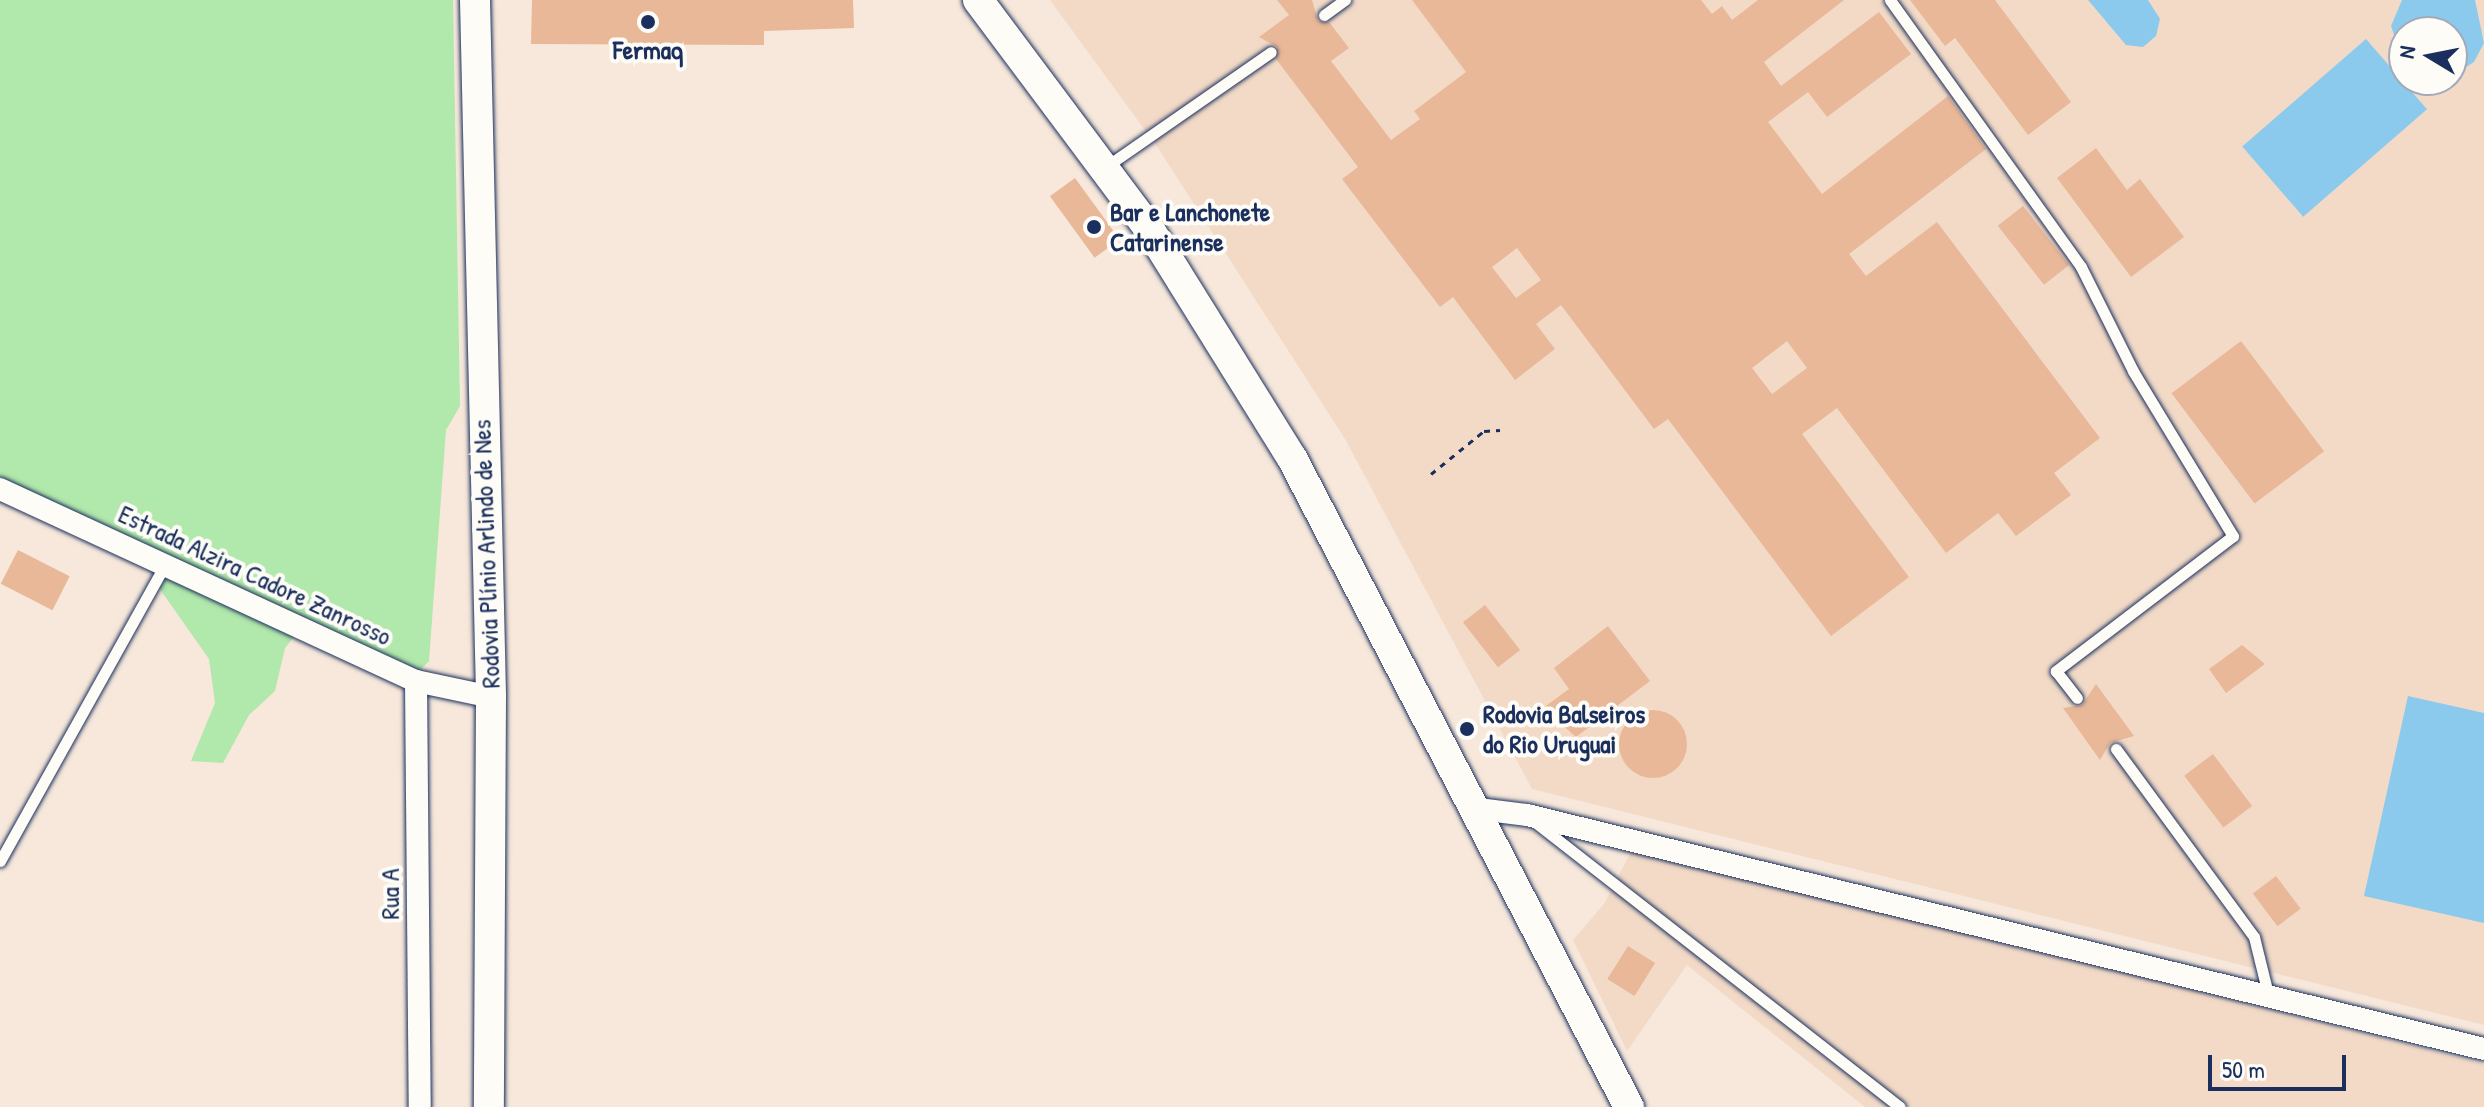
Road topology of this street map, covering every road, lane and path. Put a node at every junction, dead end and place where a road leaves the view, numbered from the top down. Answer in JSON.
{"nodes":[{"id":1,"x":978,"y":0,"type":"edge"},
{"id":2,"x":1345,"y":0,"type":"edge"},
{"id":3,"x":1890,"y":0,"type":"edge"},
{"id":4,"x":478,"y":8,"type":"edge"},
{"id":5,"x":1324,"y":15,"type":"dead end"},
{"id":6,"x":1271,"y":52,"type":"dead end"},
{"id":7,"x":1104,"y":168,"type":"junction"},
{"id":8,"x":1500,"y":430,"type":"dead end"},
{"id":9,"x":1431,"y":474,"type":"dead end"},
{"id":10,"x":0,"y":489,"type":"edge"},
{"id":11,"x":166,"y":563,"type":"junction"},
{"id":12,"x":416,"y":681,"type":"junction"},
{"id":13,"x":491,"y":697,"type":"junction"},
{"id":14,"x":2077,"y":698,"type":"dead end"},
{"id":15,"x":2116,"y":749,"type":"dead end"},
{"id":16,"x":1479,"y":809,"type":"junction"},
{"id":17,"x":1527,"y":815,"type":"junction"},
{"id":18,"x":0,"y":861,"type":"edge"},
{"id":19,"x":2268,"y":994,"type":"junction"},
{"id":20,"x":2484,"y":1049,"type":"edge"},
{"id":21,"x":420,"y":1107,"type":"edge"},
{"id":22,"x":489,"y":1107,"type":"edge"},
{"id":23,"x":1629,"y":1107,"type":"edge"},
{"id":24,"x":1900,"y":1107,"type":"edge"}],
"edges":[{"from":1,"to":7,"type":"main road"},
{"from":2,"to":5,"type":"lane"},
{"from":3,"to":14,"type":"lane"},
{"from":4,"to":13,"type":"main road","name":"Rodovia Plínio Arlindo de Nes"},
{"from":6,"to":7,"type":"lane"},
{"from":7,"to":16,"type":"main road"},
{"from":8,"to":9,"type":"path"},
{"from":10,"to":11,"type":"street","name":"Estrada Alzira Cadore Zanrosso"},
{"from":11,"to":12,"type":"street","name":"Estrada Alzira Cadore Zanrosso"},
{"from":11,"to":18,"type":"lane"},
{"from":12,"to":13,"type":"street","name":"Estrada Alzira Cadore Zanrosso"},
{"from":12,"to":21,"type":"street","name":"Rua A"},
{"from":13,"to":22,"type":"main road","name":"Rodovia Plínio Arlindo de Nes"},
{"from":15,"to":19,"type":"lane"},
{"from":16,"to":17,"type":"street"},
{"from":16,"to":23,"type":"main road"},
{"from":17,"to":19,"type":"street"},
{"from":17,"to":24,"type":"lane"},
{"from":19,"to":20,"type":"street"}]}
